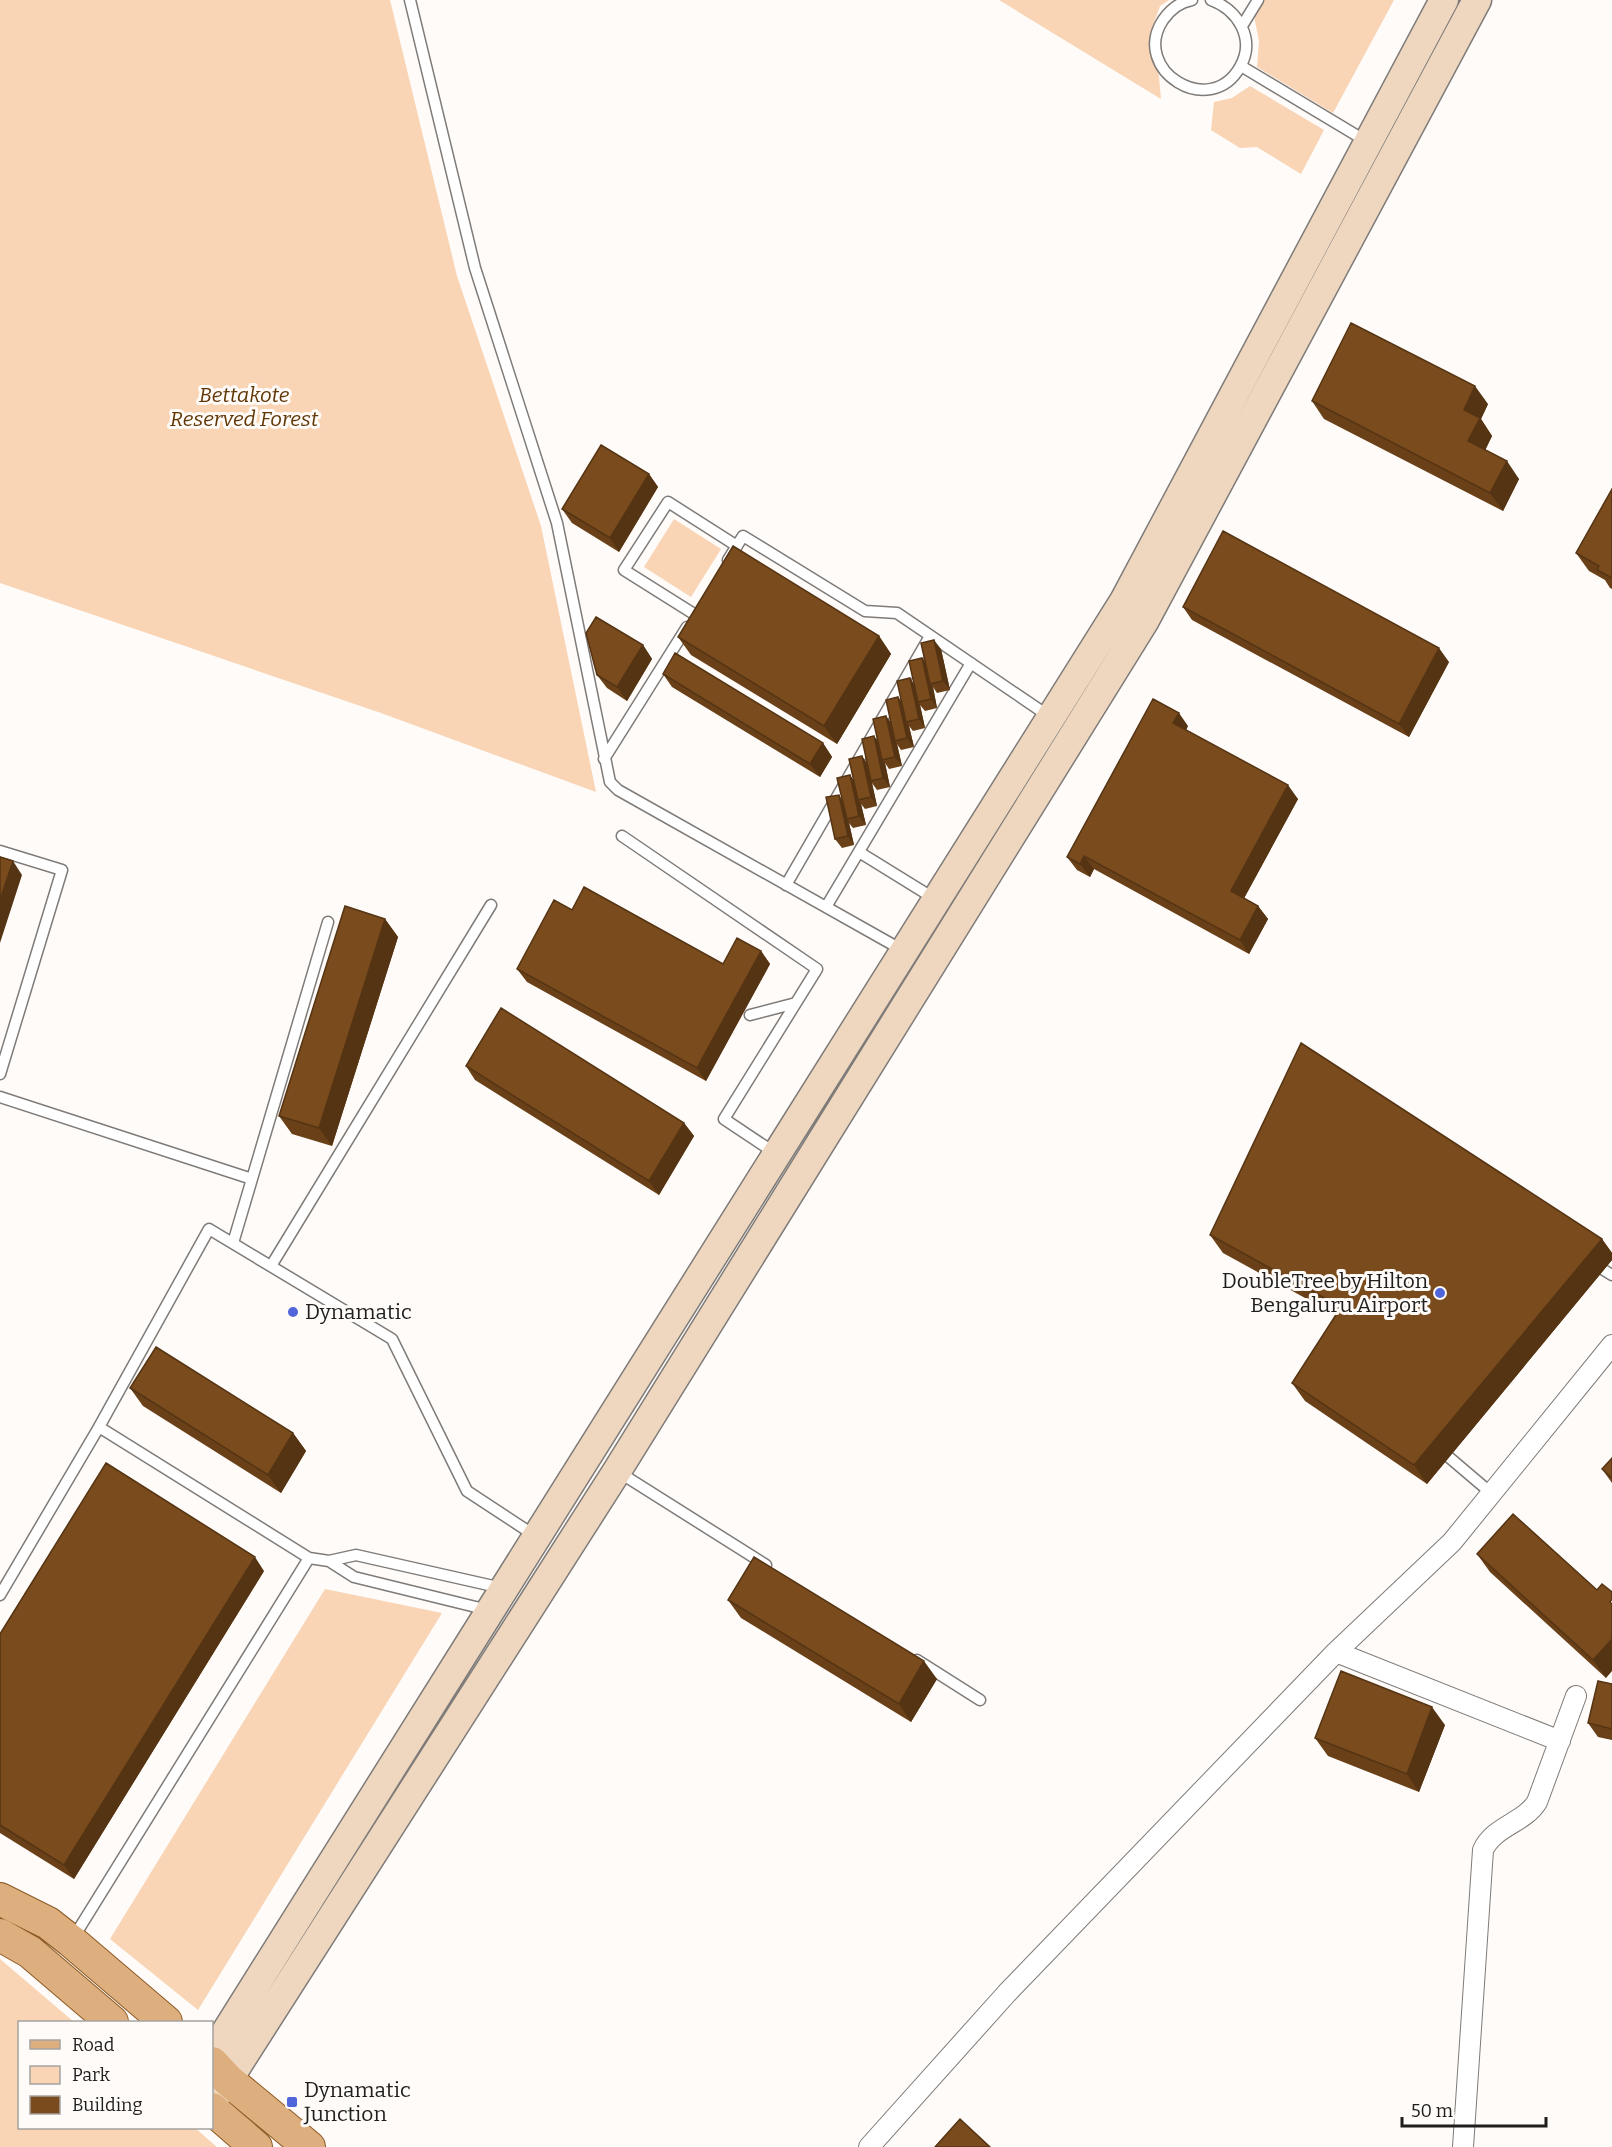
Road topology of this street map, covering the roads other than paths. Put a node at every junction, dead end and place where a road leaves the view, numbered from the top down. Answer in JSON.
{"nodes":[{"id":1,"x":410,"y":0,"type":"edge"},
{"id":2,"x":1192,"y":0,"type":"edge"},
{"id":3,"x":1212,"y":0,"type":"edge"},
{"id":4,"x":1258,"y":0,"type":"edge"},
{"id":5,"x":1444,"y":0,"type":"edge"},
{"id":6,"x":1477,"y":0,"type":"edge"},
{"id":7,"x":1242,"y":26,"type":"junction"},
{"id":8,"x":1240,"y":66,"type":"junction"},
{"id":9,"x":1368,"y":142,"type":"junction"},
{"id":10,"x":737,"y":546,"type":"junction"},
{"id":11,"x":725,"y":565,"type":"edge"},
{"id":12,"x":930,"y":636,"type":"junction"},
{"id":13,"x":971,"y":663,"type":"junction"},
{"id":14,"x":1051,"y":717,"type":"junction"},
{"id":15,"x":604,"y":759,"type":"junction"},
{"id":16,"x":622,"y":836,"type":"dead end"},
{"id":17,"x":0,"y":851,"type":"edge"},
{"id":18,"x":859,"y":852,"type":"junction"},
{"id":19,"x":786,"y":885,"type":"junction"},
{"id":20,"x":936,"y":900,"type":"junction"},
{"id":21,"x":491,"y":905,"type":"dead end"},
{"id":22,"x":826,"y":907,"type":"junction"},
{"id":23,"x":328,"y":922,"type":"dead end"},
{"id":24,"x":904,"y":951,"type":"junction"},
{"id":25,"x":796,"y":1003,"type":"junction"},
{"id":26,"x":750,"y":1015,"type":"dead end"},
{"id":27,"x":0,"y":1074,"type":"edge"},
{"id":28,"x":0,"y":1097,"type":"edge"},
{"id":29,"x":777,"y":1154,"type":"junction"},
{"id":30,"x":252,"y":1179,"type":"junction"},
{"id":31,"x":233,"y":1243,"type":"junction"},
{"id":32,"x":271,"y":1266,"type":"junction"},
{"id":33,"x":1587,"y":1272,"type":"edge"},
{"id":34,"x":1612,"y":1275,"type":"edge"},
{"id":35,"x":1612,"y":1345,"type":"edge"},
{"id":36,"x":99,"y":1427,"type":"junction"},
{"id":37,"x":1458,"y":1435,"type":"dead end"},
{"id":38,"x":617,"y":1471,"type":"junction"},
{"id":39,"x":1491,"y":1493,"type":"junction"},
{"id":40,"x":537,"y":1537,"type":"junction"},
{"id":41,"x":309,"y":1558,"type":"junction"},
{"id":42,"x":329,"y":1561,"type":"junction"},
{"id":43,"x":778,"y":1573,"type":"edge"},
{"id":44,"x":0,"y":1595,"type":"edge"},
{"id":45,"x":498,"y":1600,"type":"junction"},
{"id":46,"x":1336,"y":1652,"type":"junction"},
{"id":47,"x":909,"y":1655,"type":"edge"},
{"id":48,"x":1576,"y":1696,"type":"dead end"},
{"id":49,"x":980,"y":1700,"type":"dead end"},
{"id":50,"x":1560,"y":1741,"type":"junction"},
{"id":51,"x":0,"y":1899,"type":"edge"},
{"id":52,"x":0,"y":1935,"type":"edge"},
{"id":53,"x":71,"y":1941,"type":"junction"},
{"id":54,"x":111,"y":2021,"type":"edge"},
{"id":55,"x":165,"y":2021,"type":"edge"},
{"id":56,"x":216,"y":2074,"type":"edge"},
{"id":57,"x":213,"y":2110,"type":"edge"},
{"id":58,"x":256,"y":2147,"type":"edge"},
{"id":59,"x":309,"y":2147,"type":"edge"},
{"id":60,"x":869,"y":2147,"type":"edge"},
{"id":61,"x":1463,"y":2147,"type":"edge"}],
"edges":[{"from":1,"to":15,"type":"lane"},
{"from":2,"to":8,"type":"lane"},
{"from":3,"to":7,"type":"lane"},
{"from":4,"to":7,"type":"lane"},
{"from":5,"to":9,"type":"street"},
{"from":6,"to":38,"type":"street"},
{"from":7,"to":8,"type":"lane"},
{"from":8,"to":9,"type":"lane"},
{"from":9,"to":14,"type":"street"},
{"from":10,"to":11,"type":"lane"},
{"from":10,"to":12,"type":"lane"},
{"from":10,"to":15,"type":"lane"},
{"from":12,"to":13,"type":"lane"},
{"from":12,"to":19,"type":"lane"},
{"from":13,"to":14,"type":"lane"},
{"from":13,"to":18,"type":"lane"},
{"from":14,"to":20,"type":"street"},
{"from":15,"to":19,"type":"lane"},
{"from":16,"to":25,"type":"lane"},
{"from":17,"to":27,"type":"lane"},
{"from":18,"to":20,"type":"lane"},
{"from":18,"to":22,"type":"lane"},
{"from":19,"to":22,"type":"lane"},
{"from":20,"to":24,"type":"street"},
{"from":21,"to":32,"type":"lane"},
{"from":22,"to":24,"type":"lane"},
{"from":23,"to":30,"type":"lane"},
{"from":24,"to":29,"type":"street"},
{"from":25,"to":26,"type":"lane"},
{"from":25,"to":29,"type":"lane"},
{"from":28,"to":30,"type":"lane"},
{"from":29,"to":40,"type":"street"},
{"from":30,"to":31,"type":"lane"},
{"from":31,"to":32,"type":"lane"},
{"from":31,"to":36,"type":"lane"},
{"from":32,"to":40,"type":"lane"},
{"from":33,"to":34,"type":"lane"},
{"from":35,"to":39,"type":"street"},
{"from":36,"to":41,"type":"lane"},
{"from":36,"to":44,"type":"lane"},
{"from":37,"to":39,"type":"lane"},
{"from":38,"to":43,"type":"lane"},
{"from":38,"to":56,"type":"street"},
{"from":39,"to":46,"type":"street"},
{"from":40,"to":45,"type":"street"},
{"from":41,"to":42,"type":"lane"},
{"from":41,"to":53,"type":"lane"},
{"from":42,"to":45,"type":"lane"},
{"from":42,"to":45,"type":"lane"},
{"from":45,"to":56,"type":"street"},
{"from":46,"to":50,"type":"street"},
{"from":46,"to":60,"type":"street"},
{"from":47,"to":49,"type":"lane"},
{"from":48,"to":50,"type":"street"},
{"from":50,"to":61,"type":"street"},
{"from":51,"to":53,"type":"main road"},
{"from":52,"to":54,"type":"main road"},
{"from":53,"to":55,"type":"main road"},
{"from":56,"to":59,"type":"main road"},
{"from":57,"to":58,"type":"main road"}]}
